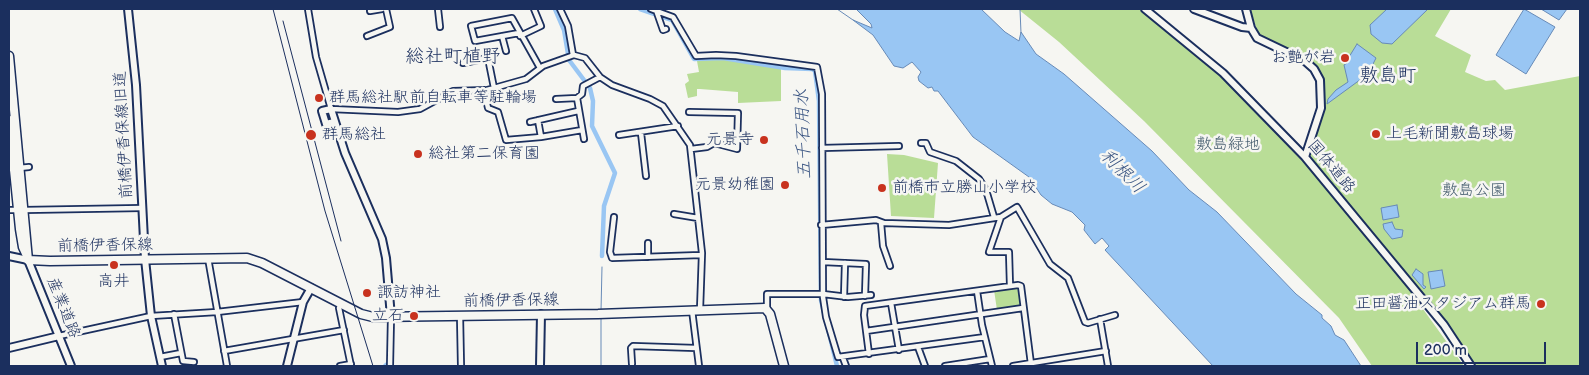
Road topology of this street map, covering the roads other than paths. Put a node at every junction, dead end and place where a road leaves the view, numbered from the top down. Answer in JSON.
{"nodes":[{"id":1,"x":128,"y":9,"type":"edge"},
{"id":2,"x":308,"y":9,"type":"edge"},
{"id":3,"x":382,"y":9,"type":"edge"},
{"id":4,"x":386,"y":9,"type":"edge"},
{"id":5,"x":438,"y":9,"type":"edge"},
{"id":6,"x":534,"y":9,"type":"edge"},
{"id":7,"x":560,"y":9,"type":"edge"},
{"id":8,"x":1146,"y":9,"type":"edge"},
{"id":9,"x":1194,"y":9,"type":"edge"},
{"id":10,"x":1246,"y":9,"type":"edge"},
{"id":11,"x":654,"y":10,"type":"edge"},
{"id":12,"x":370,"y":12,"type":"dead end"},
{"id":13,"x":440,"y":27,"type":"dead end"},
{"id":14,"x":1251,"y":28,"type":"junction"},
{"id":15,"x":666,"y":29,"type":"dead end"},
{"id":16,"x":520,"y":34,"type":"junction"},
{"id":17,"x":367,"y":36,"type":"dead end"},
{"id":18,"x":502,"y":36,"type":"junction"},
{"id":19,"x":506,"y":51,"type":"dead end"},
{"id":20,"x":572,"y":55,"type":"junction"},
{"id":21,"x":9,"y":56,"type":"edge"},
{"id":22,"x":463,"y":63,"type":"dead end"},
{"id":23,"x":540,"y":68,"type":"junction"},
{"id":24,"x":600,"y":77,"type":"junction"},
{"id":25,"x":494,"y":88,"type":"junction"},
{"id":26,"x":484,"y":90,"type":"junction"},
{"id":27,"x":577,"y":98,"type":"junction"},
{"id":28,"x":556,"y":99,"type":"dead end"},
{"id":29,"x":331,"y":109,"type":"junction"},
{"id":30,"x":578,"y":111,"type":"junction"},
{"id":31,"x":689,"y":112,"type":"dead end"},
{"id":32,"x":9,"y":120,"type":"edge"},
{"id":33,"x":538,"y":120,"type":"junction"},
{"id":34,"x":530,"y":122,"type":"dead end"},
{"id":35,"x":678,"y":126,"type":"junction"},
{"id":36,"x":582,"y":130,"type":"junction"},
{"id":37,"x":641,"y":134,"type":"junction"},
{"id":38,"x":619,"y":136,"type":"dead end"},
{"id":39,"x":541,"y":137,"type":"junction"},
{"id":40,"x":584,"y":139,"type":"dead end"},
{"id":41,"x":921,"y":143,"type":"dead end"},
{"id":42,"x":899,"y":146,"type":"dead end"},
{"id":43,"x":822,"y":148,"type":"junction"},
{"id":44,"x":691,"y":149,"type":"junction"},
{"id":45,"x":1305,"y":156,"type":"junction"},
{"id":46,"x":29,"y":167,"type":"dead end"},
{"id":47,"x":14,"y":168,"type":"edge"},
{"id":48,"x":646,"y":176,"type":"dead end"},
{"id":49,"x":142,"y":208,"type":"junction"},
{"id":50,"x":9,"y":210,"type":"edge"},
{"id":51,"x":21,"y":210,"type":"junction"},
{"id":52,"x":674,"y":214,"type":"dead end"},
{"id":53,"x":1000,"y":216,"type":"junction"},
{"id":54,"x":614,"y":217,"type":"dead end"},
{"id":55,"x":994,"y":217,"type":"junction"},
{"id":56,"x":698,"y":218,"type":"junction"},
{"id":57,"x":881,"y":223,"type":"junction"},
{"id":58,"x":822,"y":224,"type":"junction"},
{"id":59,"x":648,"y":243,"type":"dead end"},
{"id":60,"x":702,"y":255,"type":"junction"},
{"id":61,"x":9,"y":256,"type":"edge"},
{"id":62,"x":648,"y":257,"type":"junction"},
{"id":63,"x":208,"y":258,"type":"junction"},
{"id":64,"x":145,"y":259,"type":"junction"},
{"id":65,"x":28,"y":260,"type":"junction"},
{"id":66,"x":823,"y":262,"type":"junction"},
{"id":67,"x":845,"y":263,"type":"junction"},
{"id":68,"x":890,"y":266,"type":"dead end"},
{"id":69,"x":1010,"y":286,"type":"junction"},
{"id":70,"x":311,"y":288,"type":"junction"},
{"id":71,"x":977,"y":291,"type":"junction"},
{"id":72,"x":824,"y":294,"type":"junction"},
{"id":73,"x":871,"y":295,"type":"dead end"},
{"id":74,"x":865,"y":296,"type":"junction"},
{"id":75,"x":844,"y":297,"type":"junction"},
{"id":76,"x":303,"y":302,"type":"junction"},
{"id":77,"x":891,"y":302,"type":"junction"},
{"id":78,"x":341,"y":304,"type":"junction"},
{"id":79,"x":767,"y":308,"type":"junction"},
{"id":80,"x":1024,"y":308,"type":"junction"},
{"id":81,"x":696,"y":310,"type":"junction"},
{"id":82,"x":217,"y":312,"type":"junction"},
{"id":83,"x":174,"y":314,"type":"junction"},
{"id":84,"x":541,"y":314,"type":"junction"},
{"id":85,"x":980,"y":314,"type":"junction"},
{"id":86,"x":460,"y":315,"type":"junction"},
{"id":87,"x":1115,"y":315,"type":"dead end"},
{"id":88,"x":152,"y":316,"type":"junction"},
{"id":89,"x":391,"y":317,"type":"junction"},
{"id":90,"x":1100,"y":320,"type":"junction"},
{"id":91,"x":895,"y":326,"type":"junction"},
{"id":92,"x":344,"y":330,"type":"junction"},
{"id":93,"x":866,"y":331,"type":"junction"},
{"id":94,"x":59,"y":336,"type":"junction"},
{"id":95,"x":984,"y":337,"type":"junction"},
{"id":96,"x":294,"y":340,"type":"junction"},
{"id":97,"x":918,"y":347,"type":"junction"},
{"id":98,"x":9,"y":348,"type":"edge"},
{"id":99,"x":696,"y":348,"type":"junction"},
{"id":100,"x":899,"y":350,"type":"junction"},
{"id":101,"x":224,"y":351,"type":"junction"},
{"id":102,"x":1106,"y":351,"type":"junction"},
{"id":103,"x":181,"y":353,"type":"junction"},
{"id":104,"x":869,"y":354,"type":"junction"},
{"id":105,"x":160,"y":357,"type":"junction"},
{"id":106,"x":843,"y":358,"type":"junction"},
{"id":107,"x":990,"y":359,"type":"junction"},
{"id":108,"x":194,"y":362,"type":"dead end"},
{"id":109,"x":632,"y":364,"type":"dead end"},
{"id":110,"x":1031,"y":364,"type":"junction"},
{"id":111,"x":351,"y":365,"type":"edge"},
{"id":112,"x":71,"y":366,"type":"edge"},
{"id":113,"x":162,"y":366,"type":"edge"},
{"id":114,"x":227,"y":366,"type":"edge"},
{"id":115,"x":287,"y":366,"type":"edge"},
{"id":116,"x":340,"y":366,"type":"edge"},
{"id":117,"x":390,"y":366,"type":"edge"},
{"id":118,"x":460,"y":366,"type":"edge"},
{"id":119,"x":540,"y":366,"type":"edge"},
{"id":120,"x":699,"y":366,"type":"edge"},
{"id":121,"x":784,"y":366,"type":"edge"},
{"id":122,"x":846,"y":366,"type":"edge"},
{"id":123,"x":925,"y":366,"type":"edge"},
{"id":124,"x":945,"y":366,"type":"edge"},
{"id":125,"x":992,"y":366,"type":"edge"},
{"id":126,"x":1013,"y":366,"type":"edge"},
{"id":127,"x":1108,"y":366,"type":"edge"},
{"id":128,"x":1471,"y":366,"type":"edge"}],
"edges":[{"from":1,"to":49,"type":"street","name":"前橋伊香保線旧道"},
{"from":2,"to":29,"type":"street"},
{"from":3,"to":12,"type":"street"},
{"from":4,"to":17,"type":"street"},
{"from":5,"to":13,"type":"street"},
{"from":6,"to":16,"type":"street"},
{"from":7,"to":20,"type":"street"},
{"from":8,"to":45,"type":"street","name":"国体道路"},
{"from":9,"to":14,"type":"street"},
{"from":10,"to":14,"type":"street"},
{"from":11,"to":15,"type":"street"},
{"from":11,"to":43,"type":"street"},
{"from":14,"to":45,"type":"street"},
{"from":16,"to":18,"type":"street"},
{"from":16,"to":18,"type":"street"},
{"from":16,"to":23,"type":"street"},
{"from":18,"to":19,"type":"street"},
{"from":20,"to":23,"type":"street"},
{"from":20,"to":24,"type":"street"},
{"from":21,"to":47,"type":"main road"},
{"from":22,"to":25,"type":"street"},
{"from":23,"to":25,"type":"street"},
{"from":24,"to":27,"type":"street"},
{"from":24,"to":35,"type":"street"},
{"from":25,"to":26,"type":"street"},
{"from":26,"to":29,"type":"street"},
{"from":26,"to":39,"type":"street"},
{"from":27,"to":28,"type":"street"},
{"from":27,"to":30,"type":"street"},
{"from":29,"to":89,"type":"street"},
{"from":30,"to":33,"type":"street"},
{"from":30,"to":36,"type":"street"},
{"from":31,"to":44,"type":"street"},
{"from":32,"to":47,"type":"main road"},
{"from":33,"to":34,"type":"street"},
{"from":33,"to":39,"type":"street"},
{"from":35,"to":37,"type":"street"},
{"from":35,"to":44,"type":"street"},
{"from":36,"to":39,"type":"street"},
{"from":36,"to":40,"type":"street"},
{"from":37,"to":38,"type":"street"},
{"from":37,"to":48,"type":"street"},
{"from":41,"to":55,"type":"street"},
{"from":42,"to":43,"type":"street"},
{"from":43,"to":58,"type":"street"},
{"from":44,"to":56,"type":"street"},
{"from":45,"to":128,"type":"street","name":"国体道路"},
{"from":46,"to":47,"type":"street"},
{"from":47,"to":51,"type":"main road"},
{"from":49,"to":51,"type":"street"},
{"from":49,"to":64,"type":"street","name":"前橋伊香保線旧道"},
{"from":50,"to":51,"type":"street"},
{"from":51,"to":65,"type":"main road"},
{"from":52,"to":56,"type":"street"},
{"from":53,"to":55,"type":"street"},
{"from":53,"to":69,"type":"street"},
{"from":53,"to":90,"type":"street"},
{"from":54,"to":62,"type":"street"},
{"from":55,"to":57,"type":"street"},
{"from":56,"to":60,"type":"street"},
{"from":57,"to":58,"type":"street"},
{"from":57,"to":68,"type":"street"},
{"from":58,"to":66,"type":"street"},
{"from":59,"to":62,"type":"street"},
{"from":60,"to":62,"type":"street"},
{"from":60,"to":81,"type":"street"},
{"from":61,"to":65,"type":"street"},
{"from":63,"to":64,"type":"main road","name":"前橋伊香保線"},
{"from":63,"to":70,"type":"main road","name":"前橋伊香保線"},
{"from":63,"to":82,"type":"street"},
{"from":64,"to":65,"type":"main road","name":"前橋伊香保線"},
{"from":64,"to":88,"type":"street","name":"前橋伊香保線旧道"},
{"from":65,"to":94,"type":"street","name":"産業道路"},
{"from":66,"to":67,"type":"street"},
{"from":66,"to":72,"type":"street"},
{"from":67,"to":74,"type":"street"},
{"from":67,"to":75,"type":"street"},
{"from":69,"to":71,"type":"street"},
{"from":69,"to":80,"type":"street"},
{"from":70,"to":76,"type":"street"},
{"from":70,"to":78,"type":"main road","name":"前橋伊香保線"},
{"from":71,"to":77,"type":"street"},
{"from":71,"to":85,"type":"street"},
{"from":72,"to":75,"type":"street"},
{"from":72,"to":79,"type":"street"},
{"from":72,"to":106,"type":"street"},
{"from":73,"to":74,"type":"street"},
{"from":74,"to":75,"type":"street"},
{"from":76,"to":82,"type":"street"},
{"from":76,"to":96,"type":"street"},
{"from":77,"to":91,"type":"street"},
{"from":77,"to":93,"type":"street"},
{"from":78,"to":89,"type":"main road","name":"前橋伊香保線"},
{"from":78,"to":92,"type":"street"},
{"from":79,"to":81,"type":"main road","name":"前橋伊香保線"},
{"from":79,"to":121,"type":"main road"},
{"from":80,"to":85,"type":"street"},
{"from":80,"to":110,"type":"street"},
{"from":81,"to":84,"type":"main road","name":"前橋伊香保線"},
{"from":81,"to":99,"type":"street"},
{"from":82,"to":83,"type":"street"},
{"from":82,"to":101,"type":"street"},
{"from":83,"to":88,"type":"street"},
{"from":83,"to":103,"type":"street"},
{"from":84,"to":86,"type":"main road","name":"前橋伊香保線"},
{"from":84,"to":119,"type":"street"},
{"from":85,"to":91,"type":"street"},
{"from":85,"to":95,"type":"street"},
{"from":86,"to":89,"type":"main road","name":"前橋伊香保線"},
{"from":86,"to":118,"type":"street"},
{"from":87,"to":90,"type":"street"},
{"from":88,"to":94,"type":"street"},
{"from":88,"to":105,"type":"street","name":"前橋伊香保線旧道"},
{"from":89,"to":117,"type":"street"},
{"from":90,"to":102,"type":"street"},
{"from":91,"to":93,"type":"street"},
{"from":91,"to":100,"type":"street"},
{"from":92,"to":96,"type":"street"},
{"from":92,"to":111,"type":"street"},
{"from":93,"to":104,"type":"street"},
{"from":94,"to":98,"type":"street"},
{"from":94,"to":112,"type":"street","name":"産業道路"},
{"from":95,"to":97,"type":"street"},
{"from":95,"to":107,"type":"street"},
{"from":96,"to":101,"type":"street"},
{"from":96,"to":115,"type":"street"},
{"from":97,"to":100,"type":"street"},
{"from":97,"to":123,"type":"street"},
{"from":99,"to":109,"type":"street"},
{"from":99,"to":120,"type":"street"},
{"from":100,"to":104,"type":"street"},
{"from":101,"to":114,"type":"street"},
{"from":102,"to":110,"type":"street"},
{"from":102,"to":127,"type":"street"},
{"from":103,"to":105,"type":"street"},
{"from":103,"to":108,"type":"street"},
{"from":104,"to":106,"type":"street"},
{"from":105,"to":113,"type":"street","name":"前橋伊香保線旧道"},
{"from":106,"to":122,"type":"street"},
{"from":107,"to":124,"type":"street"},
{"from":107,"to":125,"type":"street"},
{"from":110,"to":126,"type":"street"},
{"from":111,"to":116,"type":"street"}]}
